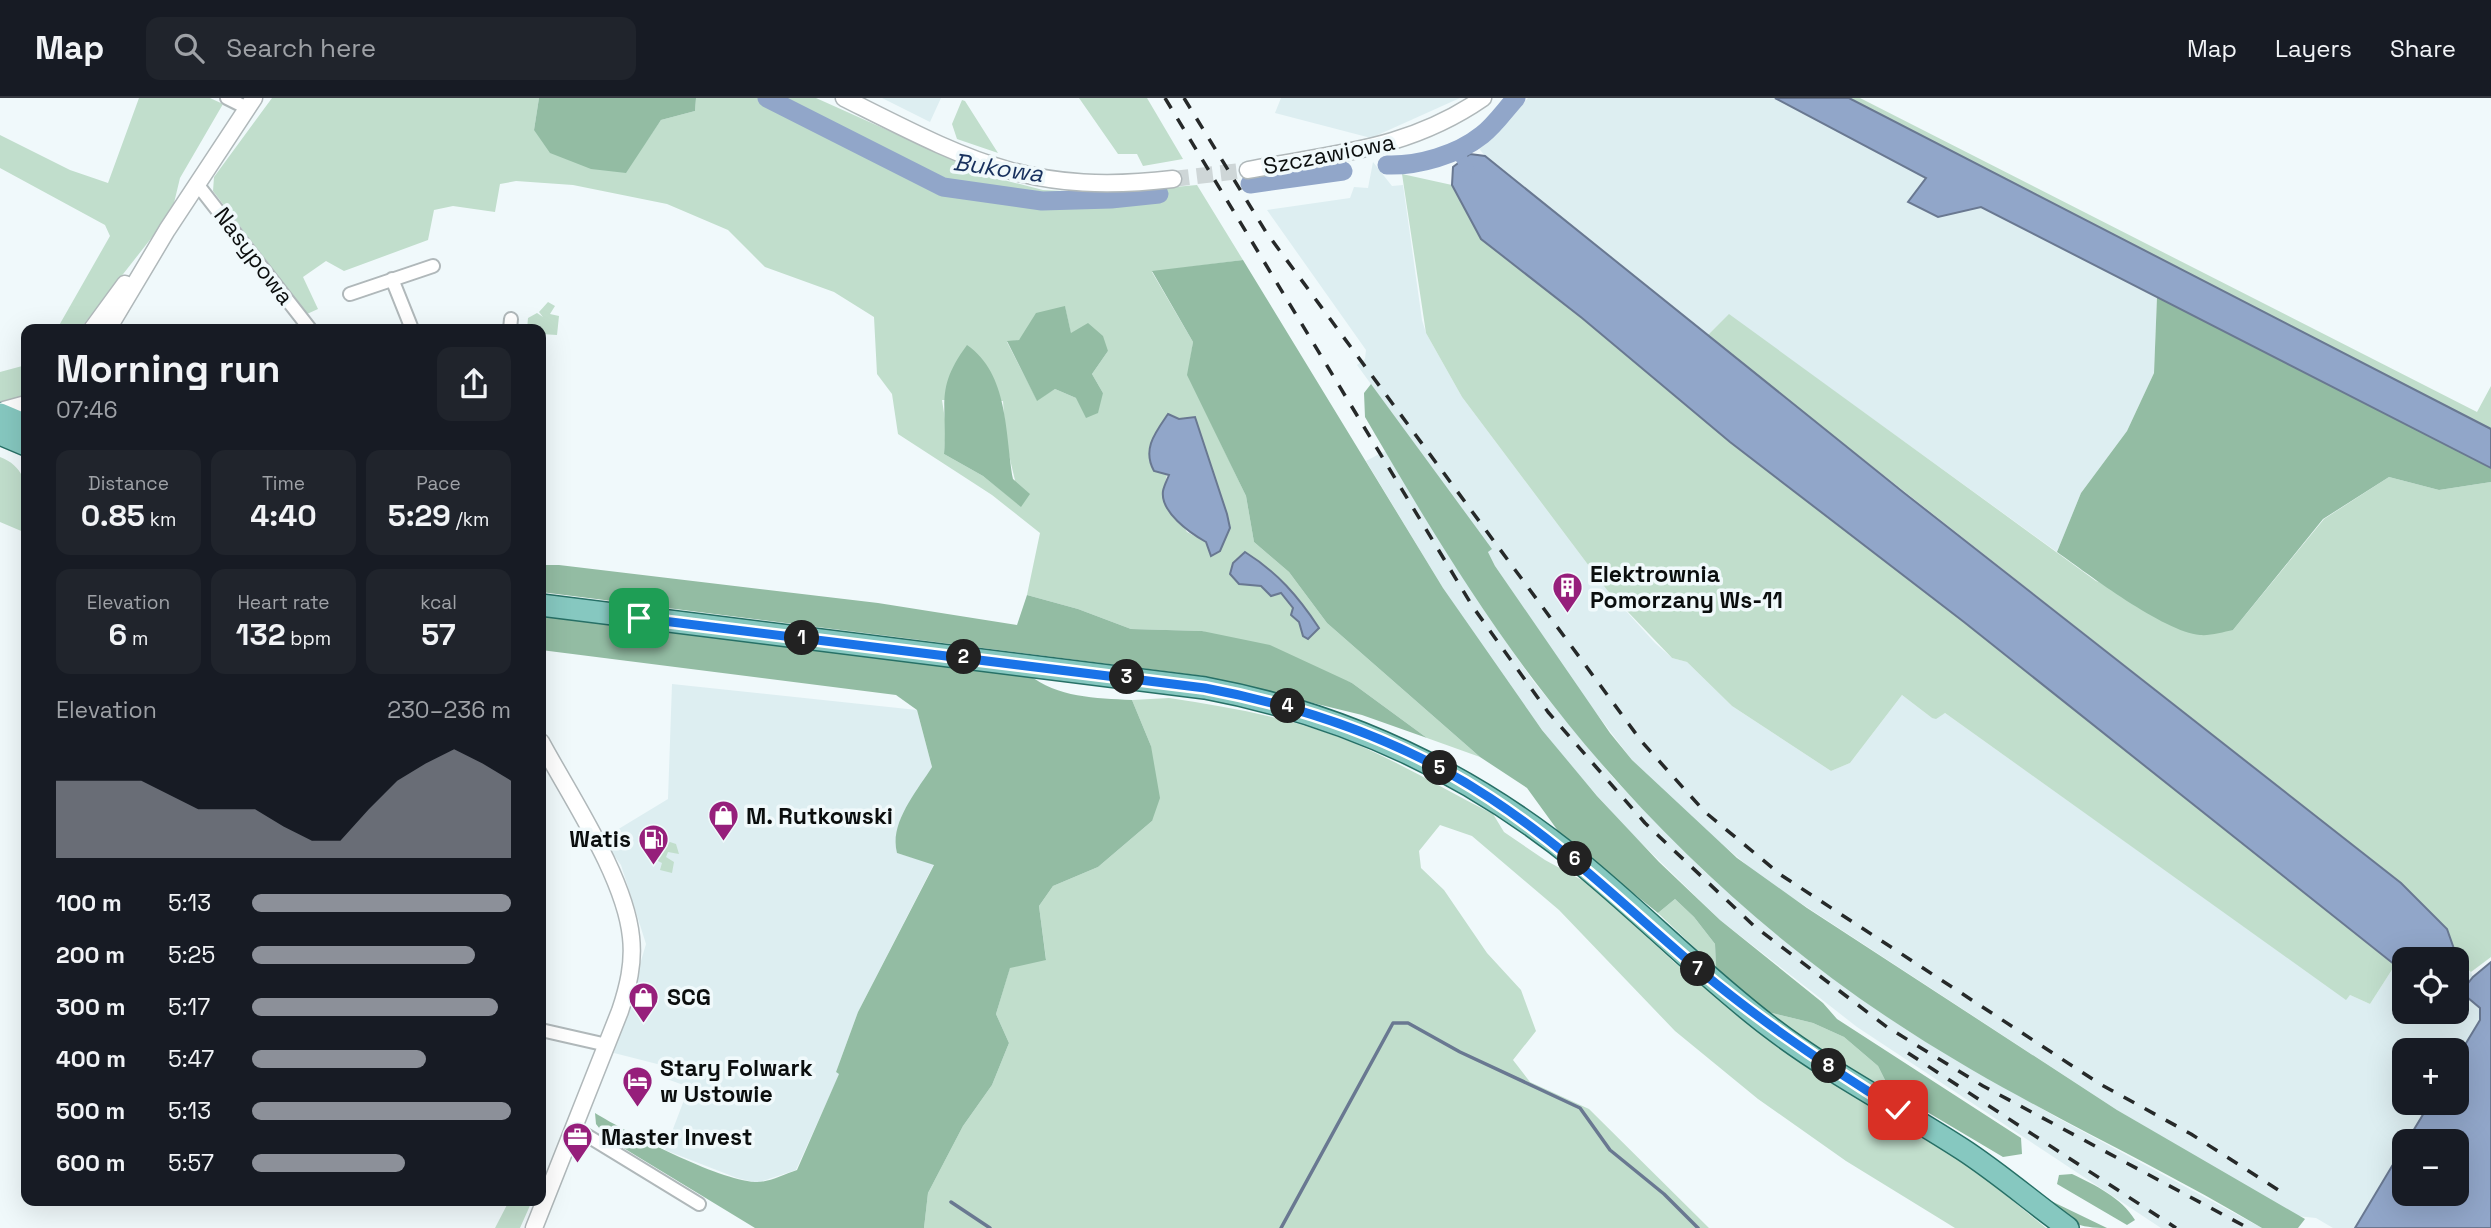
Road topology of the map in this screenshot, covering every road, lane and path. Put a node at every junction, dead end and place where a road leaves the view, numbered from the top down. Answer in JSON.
{"nodes":[{"id":1,"x":227,"y":98,"type":"edge"},
{"id":2,"x":844,"y":98,"type":"edge"},
{"id":3,"x":1483,"y":98,"type":"edge"},
{"id":4,"x":250,"y":103,"type":"edge"},
{"id":5,"x":1248,"y":170,"type":"tunnel mouth"},
{"id":6,"x":1173,"y":179,"type":"tunnel mouth"},
{"id":7,"x":197,"y":184,"type":"junction"},
{"id":8,"x":167,"y":230,"type":"junction"},
{"id":9,"x":433,"y":266,"type":"dead end"},
{"id":10,"x":392,"y":279,"type":"junction"},
{"id":11,"x":350,"y":294,"type":"dead end"},
{"id":12,"x":96,"y":324,"type":"edge"},
{"id":13,"x":111,"y":324,"type":"edge"},
{"id":14,"x":306,"y":324,"type":"edge"},
{"id":15,"x":410,"y":324,"type":"edge"},
{"id":16,"x":21,"y":406,"type":"edge"},
{"id":17,"x":0,"y":413,"type":"edge"},
{"id":18,"x":21,"y":423,"type":"edge"},
{"id":19,"x":0,"y":431,"type":"edge"},
{"id":20,"x":21,"y":432,"type":"edge"},
{"id":21,"x":21,"y":442,"type":"edge"},
{"id":22,"x":546,"y":606,"type":"edge"},
{"id":23,"x":546,"y":751,"type":"edge"},
{"id":24,"x":546,"y":1031,"type":"edge"},
{"id":25,"x":607,"y":1045,"type":"junction"},
{"id":26,"x":573,"y":1127,"type":"junction"},
{"id":27,"x":546,"y":1197,"type":"edge"},
{"id":28,"x":699,"y":1205,"type":"dead end"},
{"id":29,"x":542,"y":1206,"type":"edge"},
{"id":30,"x":534,"y":1228,"type":"edge"},
{"id":31,"x":2067,"y":1228,"type":"edge"}],
"edges":[{"from":1,"to":4,"type":"street"},
{"from":2,"to":6,"type":"street"},
{"from":3,"to":5,"type":"street","name":"Szczawiowa"},
{"from":4,"to":7,"type":"street"},
{"from":7,"to":8,"type":"street"},
{"from":7,"to":14,"type":"street","name":"Nasypowa"},
{"from":8,"to":12,"type":"street"},
{"from":8,"to":13,"type":"street"},
{"from":9,"to":10,"type":"street"},
{"from":10,"to":11,"type":"street"},
{"from":10,"to":15,"type":"street"},
{"from":16,"to":17,"type":"street"},
{"from":17,"to":18,"type":"main road"},
{"from":19,"to":20,"type":"street"},
{"from":19,"to":21,"type":"main road"},
{"from":22,"to":31,"type":"main road"},
{"from":23,"to":25,"type":"street"},
{"from":24,"to":25,"type":"street"},
{"from":25,"to":26,"type":"street"},
{"from":26,"to":27,"type":"street"},
{"from":26,"to":28,"type":"street"},
{"from":29,"to":30,"type":"street"}]}
